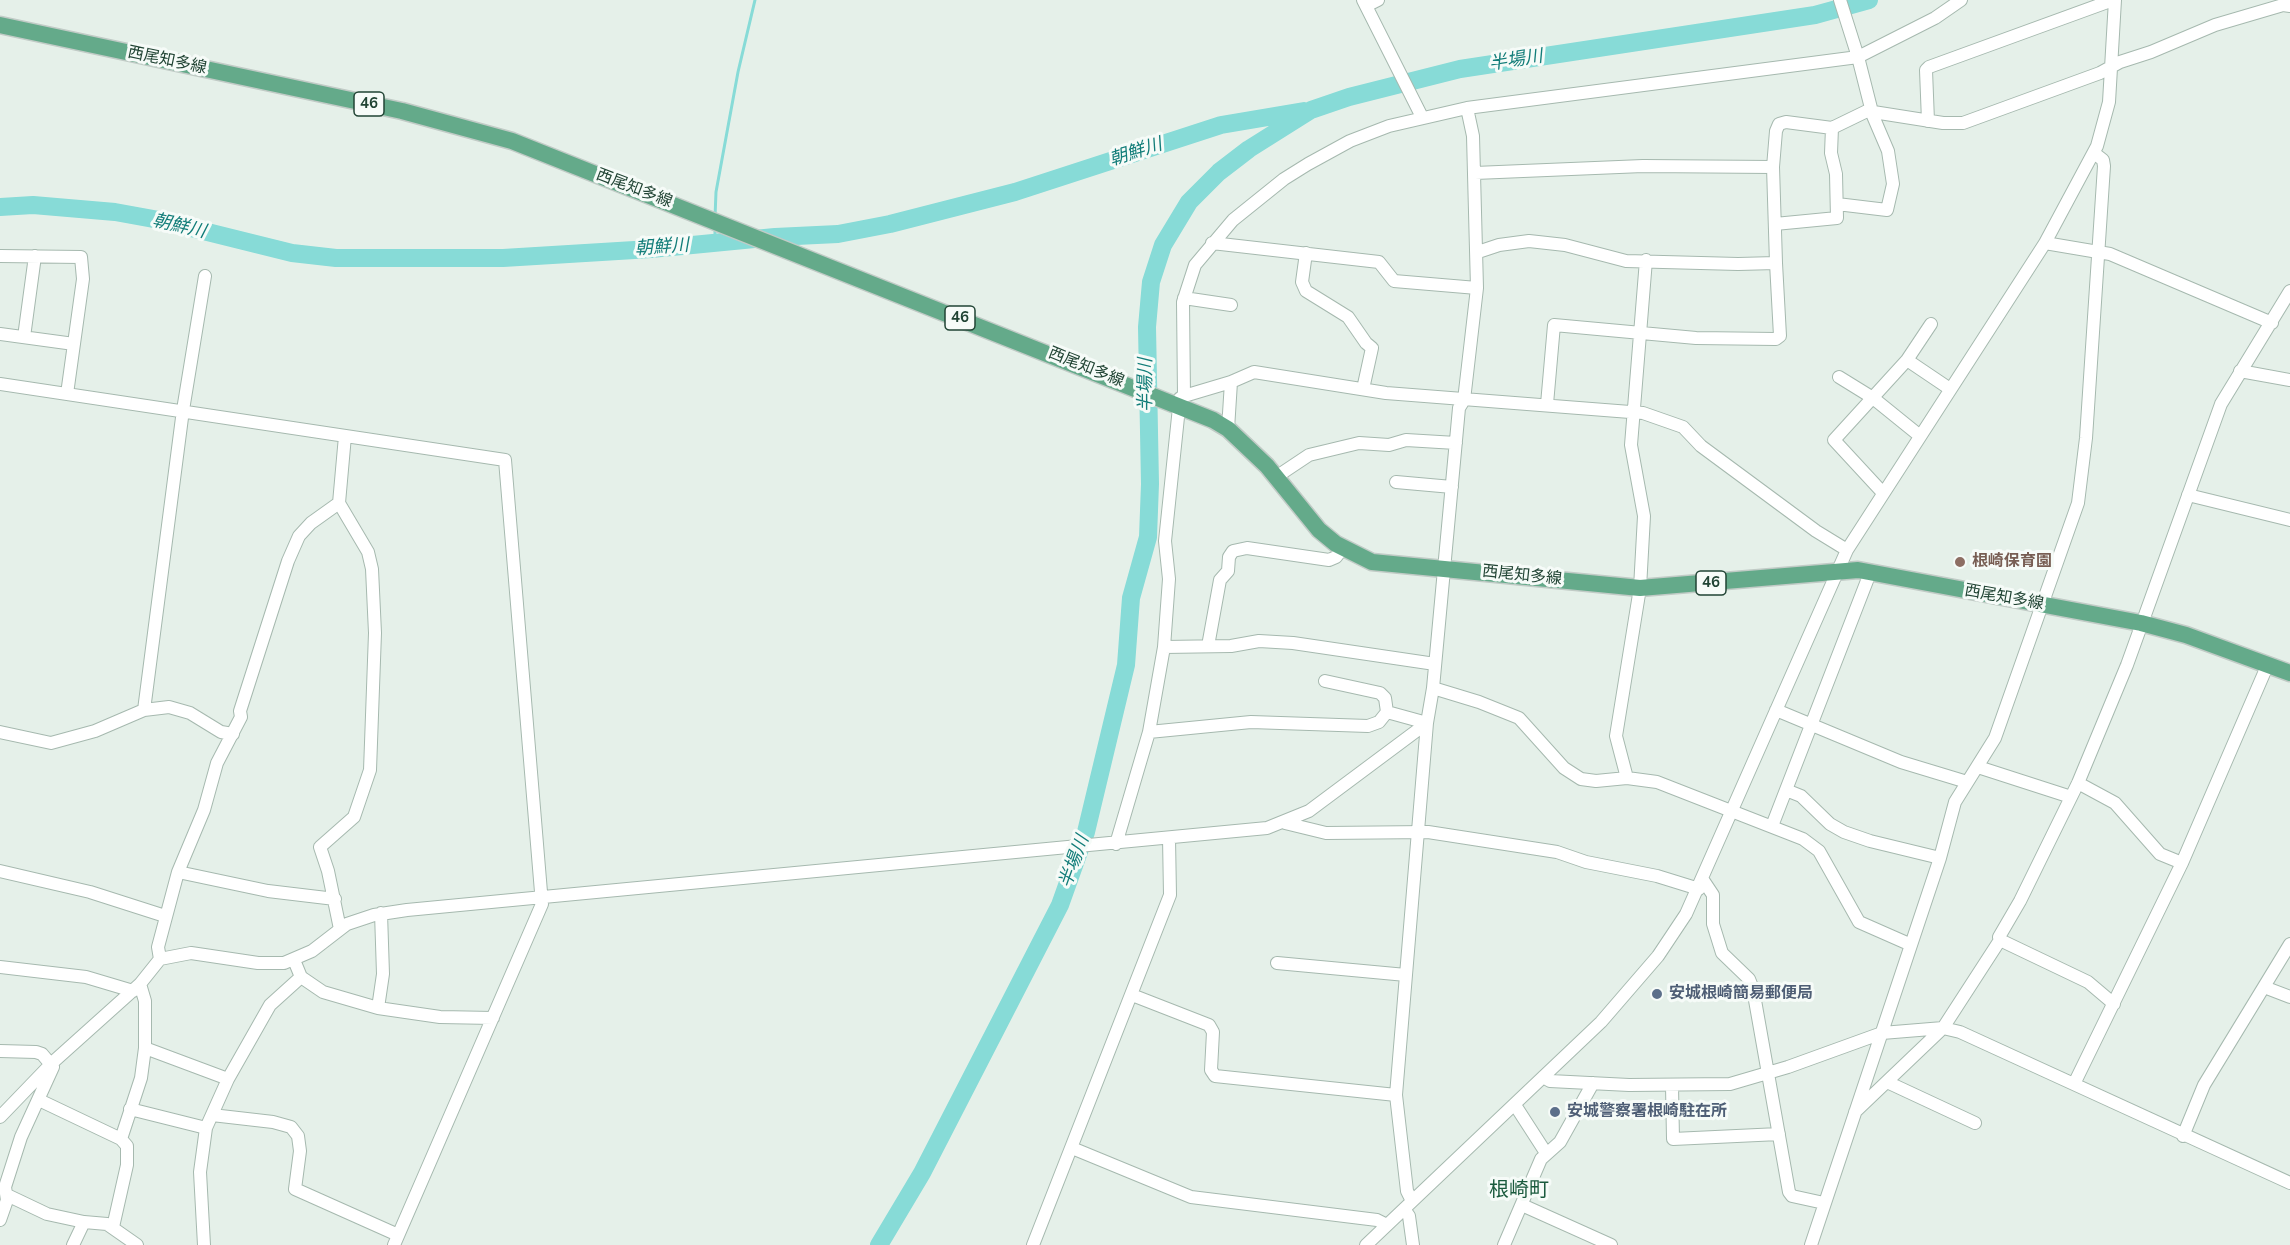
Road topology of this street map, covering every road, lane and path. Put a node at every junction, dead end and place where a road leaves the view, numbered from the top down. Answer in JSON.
{"nodes":[{"id":1,"x":1378,"y":0,"type":"edge"},
{"id":2,"x":1840,"y":0,"type":"edge"},
{"id":3,"x":1960,"y":0,"type":"edge"},
{"id":4,"x":2114,"y":0,"type":"edge"},
{"id":5,"x":1364,"y":3,"type":"edge"},
{"id":6,"x":2290,"y":6,"type":"edge"},
{"id":7,"x":0,"y":24,"type":"edge"},
{"id":8,"x":1858,"y":54,"type":"junction"},
{"id":9,"x":2111,"y":66,"type":"junction"},
{"id":10,"x":1467,"y":108,"type":"junction"},
{"id":11,"x":1873,"y":111,"type":"junction"},
{"id":12,"x":1421,"y":115,"type":"junction"},
{"id":13,"x":1928,"y":121,"type":"junction"},
{"id":14,"x":1832,"y":128,"type":"junction"},
{"id":15,"x":2094,"y":153,"type":"junction"},
{"id":16,"x":1773,"y":168,"type":"junction"},
{"id":17,"x":1475,"y":173,"type":"junction"},
{"id":18,"x":1837,"y":204,"type":"junction"},
{"id":19,"x":1775,"y":224,"type":"junction"},
{"id":20,"x":1212,"y":243,"type":"junction"},
{"id":21,"x":2045,"y":243,"type":"junction"},
{"id":22,"x":2098,"y":251,"type":"junction"},
{"id":23,"x":1478,"y":252,"type":"junction"},
{"id":24,"x":1306,"y":254,"type":"junction"},
{"id":25,"x":0,"y":256,"type":"edge"},
{"id":26,"x":35,"y":256,"type":"junction"},
{"id":27,"x":1646,"y":260,"type":"junction"},
{"id":28,"x":1776,"y":263,"type":"junction"},
{"id":29,"x":205,"y":276,"type":"dead end"},
{"id":30,"x":1477,"y":288,"type":"junction"},
{"id":31,"x":2290,"y":291,"type":"edge"},
{"id":32,"x":1184,"y":298,"type":"junction"},
{"id":33,"x":1231,"y":305,"type":"dead end"},
{"id":34,"x":2272,"y":323,"type":"junction"},
{"id":35,"x":1931,"y":324,"type":"dead end"},
{"id":36,"x":0,"y":334,"type":"edge"},
{"id":37,"x":1640,"y":334,"type":"junction"},
{"id":38,"x":24,"y":337,"type":"junction"},
{"id":39,"x":74,"y":344,"type":"junction"},
{"id":40,"x":1907,"y":360,"type":"junction"},
{"id":41,"x":2240,"y":371,"type":"junction"},
{"id":42,"x":1839,"y":377,"type":"dead end"},
{"id":43,"x":2290,"y":380,"type":"edge"},
{"id":44,"x":1231,"y":382,"type":"junction"},
{"id":45,"x":0,"y":384,"type":"edge"},
{"id":46,"x":1363,"y":389,"type":"junction"},
{"id":47,"x":1950,"y":389,"type":"junction"},
{"id":48,"x":67,"y":394,"type":"junction"},
{"id":49,"x":1873,"y":398,"type":"junction"},
{"id":50,"x":1176,"y":400,"type":"junction"},
{"id":51,"x":1464,"y":400,"type":"junction"},
{"id":52,"x":1547,"y":404,"type":"junction"},
{"id":53,"x":183,"y":410,"type":"junction"},
{"id":54,"x":1634,"y":412,"type":"junction"},
{"id":55,"x":1228,"y":429,"type":"junction"},
{"id":56,"x":345,"y":436,"type":"junction"},
{"id":57,"x":1920,"y":436,"type":"junction"},
{"id":58,"x":1456,"y":443,"type":"junction"},
{"id":59,"x":1276,"y":477,"type":"junction"},
{"id":60,"x":1396,"y":482,"type":"dead end"},
{"id":61,"x":1452,"y":487,"type":"junction"},
{"id":62,"x":1883,"y":493,"type":"junction"},
{"id":63,"x":2188,"y":495,"type":"junction"},
{"id":64,"x":339,"y":503,"type":"junction"},
{"id":65,"x":2290,"y":520,"type":"edge"},
{"id":66,"x":1343,"y":548,"type":"junction"},
{"id":67,"x":1847,"y":550,"type":"junction"},
{"id":68,"x":1444,"y":568,"type":"junction"},
{"id":69,"x":1837,"y":571,"type":"junction"},
{"id":70,"x":1870,"y":573,"type":"junction"},
{"id":71,"x":1640,"y":588,"type":"junction"},
{"id":72,"x":2042,"y":605,"type":"junction"},
{"id":73,"x":2142,"y":623,"type":"junction"},
{"id":74,"x":1208,"y":646,"type":"junction"},
{"id":75,"x":1164,"y":647,"type":"junction"},
{"id":76,"x":1436,"y":664,"type":"junction"},
{"id":77,"x":2268,"y":664,"type":"junction"},
{"id":78,"x":2290,"y":673,"type":"edge"},
{"id":79,"x":1325,"y":681,"type":"dead end"},
{"id":80,"x":1433,"y":688,"type":"junction"},
{"id":81,"x":144,"y":710,"type":"junction"},
{"id":82,"x":1776,"y":710,"type":"junction"},
{"id":83,"x":1387,"y":712,"type":"junction"},
{"id":84,"x":1427,"y":723,"type":"junction"},
{"id":85,"x":1813,"y":725,"type":"junction"},
{"id":86,"x":0,"y":732,"type":"edge"},
{"id":87,"x":1149,"y":732,"type":"junction"},
{"id":88,"x":233,"y":734,"type":"junction"},
{"id":89,"x":1978,"y":767,"type":"junction"},
{"id":90,"x":1627,"y":778,"type":"junction"},
{"id":91,"x":1967,"y":782,"type":"junction"},
{"id":92,"x":2078,"y":783,"type":"junction"},
{"id":93,"x":1786,"y":790,"type":"junction"},
{"id":94,"x":2071,"y":797,"type":"junction"},
{"id":95,"x":1732,"y":812,"type":"junction"},
{"id":96,"x":1285,"y":823,"type":"junction"},
{"id":97,"x":1772,"y":826,"type":"junction"},
{"id":98,"x":1419,"y":833,"type":"junction"},
{"id":99,"x":1169,"y":838,"type":"junction"},
{"id":100,"x":1112,"y":845,"type":"junction"},
{"id":101,"x":1940,"y":858,"type":"junction"},
{"id":102,"x":2182,"y":863,"type":"junction"},
{"id":103,"x":0,"y":871,"type":"edge"},
{"id":104,"x":178,"y":872,"type":"junction"},
{"id":105,"x":1701,"y":884,"type":"junction"},
{"id":106,"x":542,"y":896,"type":"junction"},
{"id":107,"x":335,"y":899,"type":"junction"},
{"id":108,"x":381,"y":913,"type":"junction"},
{"id":109,"x":165,"y":916,"type":"junction"},
{"id":110,"x":340,"y":928,"type":"junction"},
{"id":111,"x":2000,"y":940,"type":"junction"},
{"id":112,"x":1910,"y":944,"type":"junction"},
{"id":113,"x":2290,"y":944,"type":"edge"},
{"id":114,"x":160,"y":959,"type":"junction"},
{"id":115,"x":294,"y":960,"type":"junction"},
{"id":116,"x":1277,"y":963,"type":"dead end"},
{"id":117,"x":0,"y":967,"type":"edge"},
{"id":118,"x":1406,"y":975,"type":"junction"},
{"id":119,"x":301,"y":977,"type":"junction"},
{"id":120,"x":2264,"y":987,"type":"junction"},
{"id":121,"x":137,"y":988,"type":"junction"},
{"id":122,"x":1132,"y":995,"type":"junction"},
{"id":123,"x":2290,"y":997,"type":"edge"},
{"id":124,"x":2114,"y":1004,"type":"junction"},
{"id":125,"x":378,"y":1008,"type":"junction"},
{"id":126,"x":493,"y":1018,"type":"junction"},
{"id":127,"x":1943,"y":1028,"type":"junction"},
{"id":128,"x":1882,"y":1033,"type":"junction"},
{"id":129,"x":145,"y":1048,"type":"junction"},
{"id":130,"x":0,"y":1051,"type":"edge"},
{"id":131,"x":52,"y":1064,"type":"junction"},
{"id":132,"x":1769,"y":1073,"type":"junction"},
{"id":133,"x":1543,"y":1077,"type":"junction"},
{"id":134,"x":228,"y":1079,"type":"junction"},
{"id":135,"x":1887,"y":1082,"type":"junction"},
{"id":136,"x":1593,"y":1083,"type":"junction"},
{"id":137,"x":2074,"y":1084,"type":"junction"},
{"id":138,"x":1672,"y":1086,"type":"junction"},
{"id":139,"x":1396,"y":1095,"type":"junction"},
{"id":140,"x":39,"y":1100,"type":"junction"},
{"id":141,"x":1515,"y":1105,"type":"junction"},
{"id":142,"x":130,"y":1109,"type":"junction"},
{"id":143,"x":1854,"y":1113,"type":"junction"},
{"id":144,"x":212,"y":1115,"type":"junction"},
{"id":145,"x":0,"y":1117,"type":"edge"},
{"id":146,"x":1975,"y":1123,"type":"dead end"},
{"id":147,"x":206,"y":1128,"type":"junction"},
{"id":148,"x":1779,"y":1134,"type":"junction"},
{"id":149,"x":2183,"y":1136,"type":"junction"},
{"id":150,"x":121,"y":1139,"type":"junction"},
{"id":151,"x":1072,"y":1148,"type":"junction"},
{"id":152,"x":1546,"y":1154,"type":"junction"},
{"id":153,"x":2290,"y":1183,"type":"edge"},
{"id":154,"x":7,"y":1195,"type":"junction"},
{"id":155,"x":1824,"y":1203,"type":"junction"},
{"id":156,"x":1408,"y":1205,"type":"junction"},
{"id":157,"x":1522,"y":1205,"type":"junction"},
{"id":158,"x":0,"y":1220,"type":"edge"},
{"id":159,"x":84,"y":1222,"type":"junction"},
{"id":160,"x":1387,"y":1225,"type":"junction"},
{"id":161,"x":113,"y":1227,"type":"junction"},
{"id":162,"x":396,"y":1240,"type":"edge"},
{"id":163,"x":73,"y":1245,"type":"edge"},
{"id":164,"x":137,"y":1245,"type":"edge"},
{"id":165,"x":204,"y":1245,"type":"edge"},
{"id":166,"x":1033,"y":1245,"type":"edge"},
{"id":167,"x":1366,"y":1245,"type":"edge"},
{"id":168,"x":1413,"y":1245,"type":"edge"},
{"id":169,"x":1504,"y":1245,"type":"edge"},
{"id":170,"x":1611,"y":1245,"type":"edge"},
{"id":171,"x":1811,"y":1245,"type":"edge"}],
"edges":[{"from":1,"to":5,"type":"street"},
{"from":2,"to":8,"type":"street"},
{"from":3,"to":8,"type":"street"},
{"from":4,"to":9,"type":"street"},
{"from":4,"to":13,"type":"street"},
{"from":5,"to":12,"type":"street"},
{"from":6,"to":9,"type":"street"},
{"from":7,"to":50,"type":"main road","name":"西尾知多線","number":"46"},
{"from":8,"to":10,"type":"street"},
{"from":8,"to":11,"type":"street"},
{"from":9,"to":13,"type":"street"},
{"from":9,"to":15,"type":"street"},
{"from":10,"to":12,"type":"street"},
{"from":10,"to":17,"type":"street"},
{"from":11,"to":13,"type":"street"},
{"from":11,"to":14,"type":"street"},
{"from":11,"to":18,"type":"street"},
{"from":12,"to":20,"type":"street"},
{"from":14,"to":16,"type":"street"},
{"from":14,"to":18,"type":"street"},
{"from":15,"to":21,"type":"street"},
{"from":15,"to":22,"type":"street"},
{"from":16,"to":17,"type":"street"},
{"from":16,"to":19,"type":"street"},
{"from":17,"to":23,"type":"street"},
{"from":18,"to":19,"type":"street"},
{"from":19,"to":28,"type":"street"},
{"from":20,"to":24,"type":"street"},
{"from":20,"to":32,"type":"street"},
{"from":21,"to":22,"type":"street"},
{"from":21,"to":47,"type":"street"},
{"from":22,"to":34,"type":"street"},
{"from":22,"to":72,"type":"street"},
{"from":23,"to":27,"type":"street"},
{"from":23,"to":30,"type":"street"},
{"from":24,"to":30,"type":"street"},
{"from":24,"to":46,"type":"street"},
{"from":25,"to":26,"type":"street"},
{"from":26,"to":38,"type":"street"},
{"from":26,"to":39,"type":"street"},
{"from":27,"to":28,"type":"street"},
{"from":27,"to":37,"type":"street"},
{"from":28,"to":37,"type":"street"},
{"from":29,"to":53,"type":"street"},
{"from":30,"to":51,"type":"street"},
{"from":31,"to":34,"type":"street"},
{"from":32,"to":33,"type":"street"},
{"from":32,"to":50,"type":"street"},
{"from":34,"to":41,"type":"street"},
{"from":35,"to":40,"type":"street"},
{"from":36,"to":38,"type":"street"},
{"from":37,"to":52,"type":"street"},
{"from":37,"to":54,"type":"street"},
{"from":38,"to":39,"type":"street"},
{"from":39,"to":48,"type":"street"},
{"from":40,"to":47,"type":"street"},
{"from":40,"to":49,"type":"street"},
{"from":41,"to":43,"type":"street"},
{"from":41,"to":63,"type":"street"},
{"from":42,"to":49,"type":"street"},
{"from":44,"to":46,"type":"street"},
{"from":44,"to":50,"type":"street"},
{"from":44,"to":55,"type":"street"},
{"from":45,"to":48,"type":"street"},
{"from":46,"to":51,"type":"street"},
{"from":47,"to":57,"type":"street"},
{"from":48,"to":53,"type":"street"},
{"from":49,"to":57,"type":"street"},
{"from":49,"to":62,"type":"street"},
{"from":50,"to":55,"type":"main road","name":"西尾知多線","number":"46"},
{"from":50,"to":75,"type":"street"},
{"from":51,"to":52,"type":"street"},
{"from":51,"to":58,"type":"street"},
{"from":52,"to":54,"type":"street"},
{"from":53,"to":56,"type":"street"},
{"from":53,"to":81,"type":"street"},
{"from":54,"to":67,"type":"street"},
{"from":54,"to":71,"type":"street"},
{"from":55,"to":59,"type":"main road","name":"西尾知多線","number":"46"},
{"from":56,"to":64,"type":"street"},
{"from":56,"to":106,"type":"street"},
{"from":57,"to":62,"type":"street"},
{"from":58,"to":59,"type":"street"},
{"from":58,"to":61,"type":"street"},
{"from":59,"to":66,"type":"main road","name":"西尾知多線","number":"46"},
{"from":60,"to":61,"type":"street"},
{"from":61,"to":68,"type":"street"},
{"from":62,"to":67,"type":"street"},
{"from":63,"to":65,"type":"street"},
{"from":63,"to":73,"type":"street"},
{"from":64,"to":88,"type":"street"},
{"from":64,"to":107,"type":"street"},
{"from":66,"to":68,"type":"main road","name":"西尾知多線","number":"46"},
{"from":66,"to":74,"type":"street"},
{"from":67,"to":69,"type":"street"},
{"from":68,"to":71,"type":"main road","name":"西尾知多線","number":"46"},
{"from":68,"to":76,"type":"street"},
{"from":69,"to":70,"type":"main road","name":"西尾知多線","number":"46"},
{"from":69,"to":71,"type":"main road","name":"西尾知多線","number":"46"},
{"from":69,"to":82,"type":"street"},
{"from":70,"to":72,"type":"main road","name":"西尾知多線","number":"46"},
{"from":70,"to":85,"type":"street"},
{"from":71,"to":90,"type":"street"},
{"from":72,"to":73,"type":"main road","name":"西尾知多線","number":"46"},
{"from":72,"to":89,"type":"street"},
{"from":73,"to":77,"type":"main road","name":"西尾知多線","number":"46"},
{"from":73,"to":92,"type":"street"},
{"from":74,"to":75,"type":"street"},
{"from":74,"to":76,"type":"street"},
{"from":75,"to":87,"type":"street"},
{"from":76,"to":80,"type":"street"},
{"from":77,"to":78,"type":"main road","name":"西尾知多線","number":"46"},
{"from":77,"to":102,"type":"street"},
{"from":79,"to":83,"type":"street"},
{"from":80,"to":84,"type":"street"},
{"from":80,"to":90,"type":"street"},
{"from":81,"to":86,"type":"street"},
{"from":81,"to":88,"type":"street"},
{"from":82,"to":85,"type":"street"},
{"from":82,"to":95,"type":"street"},
{"from":83,"to":84,"type":"street"},
{"from":83,"to":87,"type":"street"},
{"from":84,"to":96,"type":"street"},
{"from":84,"to":98,"type":"street"},
{"from":85,"to":91,"type":"street"},
{"from":85,"to":93,"type":"street"},
{"from":87,"to":100,"type":"street"},
{"from":88,"to":104,"type":"street"},
{"from":89,"to":91,"type":"street"},
{"from":89,"to":94,"type":"street"},
{"from":90,"to":95,"type":"street"},
{"from":91,"to":101,"type":"street"},
{"from":92,"to":94,"type":"street"},
{"from":92,"to":102,"type":"street"},
{"from":93,"to":97,"type":"street"},
{"from":93,"to":101,"type":"street"},
{"from":94,"to":111,"type":"street"},
{"from":95,"to":97,"type":"street"},
{"from":95,"to":105,"type":"street"},
{"from":96,"to":98,"type":"street"},
{"from":96,"to":99,"type":"street"},
{"from":97,"to":112,"type":"street"},
{"from":98,"to":105,"type":"street"},
{"from":98,"to":118,"type":"street"},
{"from":99,"to":100,"type":"street"},
{"from":99,"to":122,"type":"street"},
{"from":100,"to":106,"type":"street"},
{"from":101,"to":112,"type":"street"},
{"from":102,"to":124,"type":"street"},
{"from":103,"to":109,"type":"street"},
{"from":104,"to":107,"type":"street"},
{"from":104,"to":109,"type":"street"},
{"from":105,"to":132,"type":"street"},
{"from":105,"to":133,"type":"street"},
{"from":106,"to":108,"type":"street"},
{"from":106,"to":126,"type":"street"},
{"from":107,"to":110,"type":"street"},
{"from":108,"to":110,"type":"street"},
{"from":108,"to":125,"type":"street"},
{"from":109,"to":114,"type":"street"},
{"from":110,"to":115,"type":"street"},
{"from":111,"to":124,"type":"street"},
{"from":111,"to":127,"type":"street"},
{"from":112,"to":128,"type":"street"},
{"from":113,"to":120,"type":"street"},
{"from":114,"to":115,"type":"street"},
{"from":114,"to":121,"type":"street"},
{"from":115,"to":119,"type":"street"},
{"from":116,"to":118,"type":"street"},
{"from":117,"to":121,"type":"street"},
{"from":118,"to":139,"type":"street"},
{"from":119,"to":125,"type":"street"},
{"from":119,"to":134,"type":"street"},
{"from":120,"to":123,"type":"street"},
{"from":120,"to":149,"type":"street"},
{"from":121,"to":129,"type":"street"},
{"from":121,"to":131,"type":"street"},
{"from":122,"to":139,"type":"street"},
{"from":122,"to":151,"type":"street"},
{"from":124,"to":137,"type":"street"},
{"from":125,"to":126,"type":"street"},
{"from":126,"to":162,"type":"street"},
{"from":127,"to":128,"type":"street"},
{"from":127,"to":135,"type":"street"},
{"from":127,"to":137,"type":"street"},
{"from":128,"to":132,"type":"street"},
{"from":128,"to":143,"type":"street"},
{"from":129,"to":134,"type":"street"},
{"from":129,"to":142,"type":"street"},
{"from":130,"to":131,"type":"street"},
{"from":131,"to":140,"type":"street"},
{"from":131,"to":145,"type":"street"},
{"from":132,"to":138,"type":"street"},
{"from":132,"to":148,"type":"street"},
{"from":133,"to":136,"type":"street"},
{"from":133,"to":141,"type":"street"},
{"from":134,"to":144,"type":"street"},
{"from":135,"to":143,"type":"street"},
{"from":135,"to":146,"type":"street"},
{"from":136,"to":138,"type":"street"},
{"from":136,"to":152,"type":"street"},
{"from":137,"to":149,"type":"street"},
{"from":138,"to":148,"type":"street"},
{"from":139,"to":156,"type":"street"},
{"from":140,"to":150,"type":"street"},
{"from":140,"to":154,"type":"street"},
{"from":141,"to":152,"type":"street"},
{"from":141,"to":156,"type":"street"},
{"from":142,"to":147,"type":"street"},
{"from":142,"to":150,"type":"street"},
{"from":143,"to":155,"type":"street"},
{"from":144,"to":147,"type":"street"},
{"from":144,"to":162,"type":"street"},
{"from":147,"to":165,"type":"street"},
{"from":148,"to":155,"type":"street"},
{"from":149,"to":153,"type":"street"},
{"from":150,"to":161,"type":"street"},
{"from":151,"to":160,"type":"street"},
{"from":151,"to":166,"type":"street"},
{"from":152,"to":157,"type":"street"},
{"from":154,"to":158,"type":"street"},
{"from":154,"to":159,"type":"street"},
{"from":155,"to":171,"type":"street"},
{"from":156,"to":160,"type":"street"},
{"from":156,"to":168,"type":"street"},
{"from":157,"to":169,"type":"street"},
{"from":157,"to":170,"type":"street"},
{"from":159,"to":161,"type":"street"},
{"from":159,"to":163,"type":"street"},
{"from":160,"to":167,"type":"street"},
{"from":161,"to":164,"type":"street"}]}
